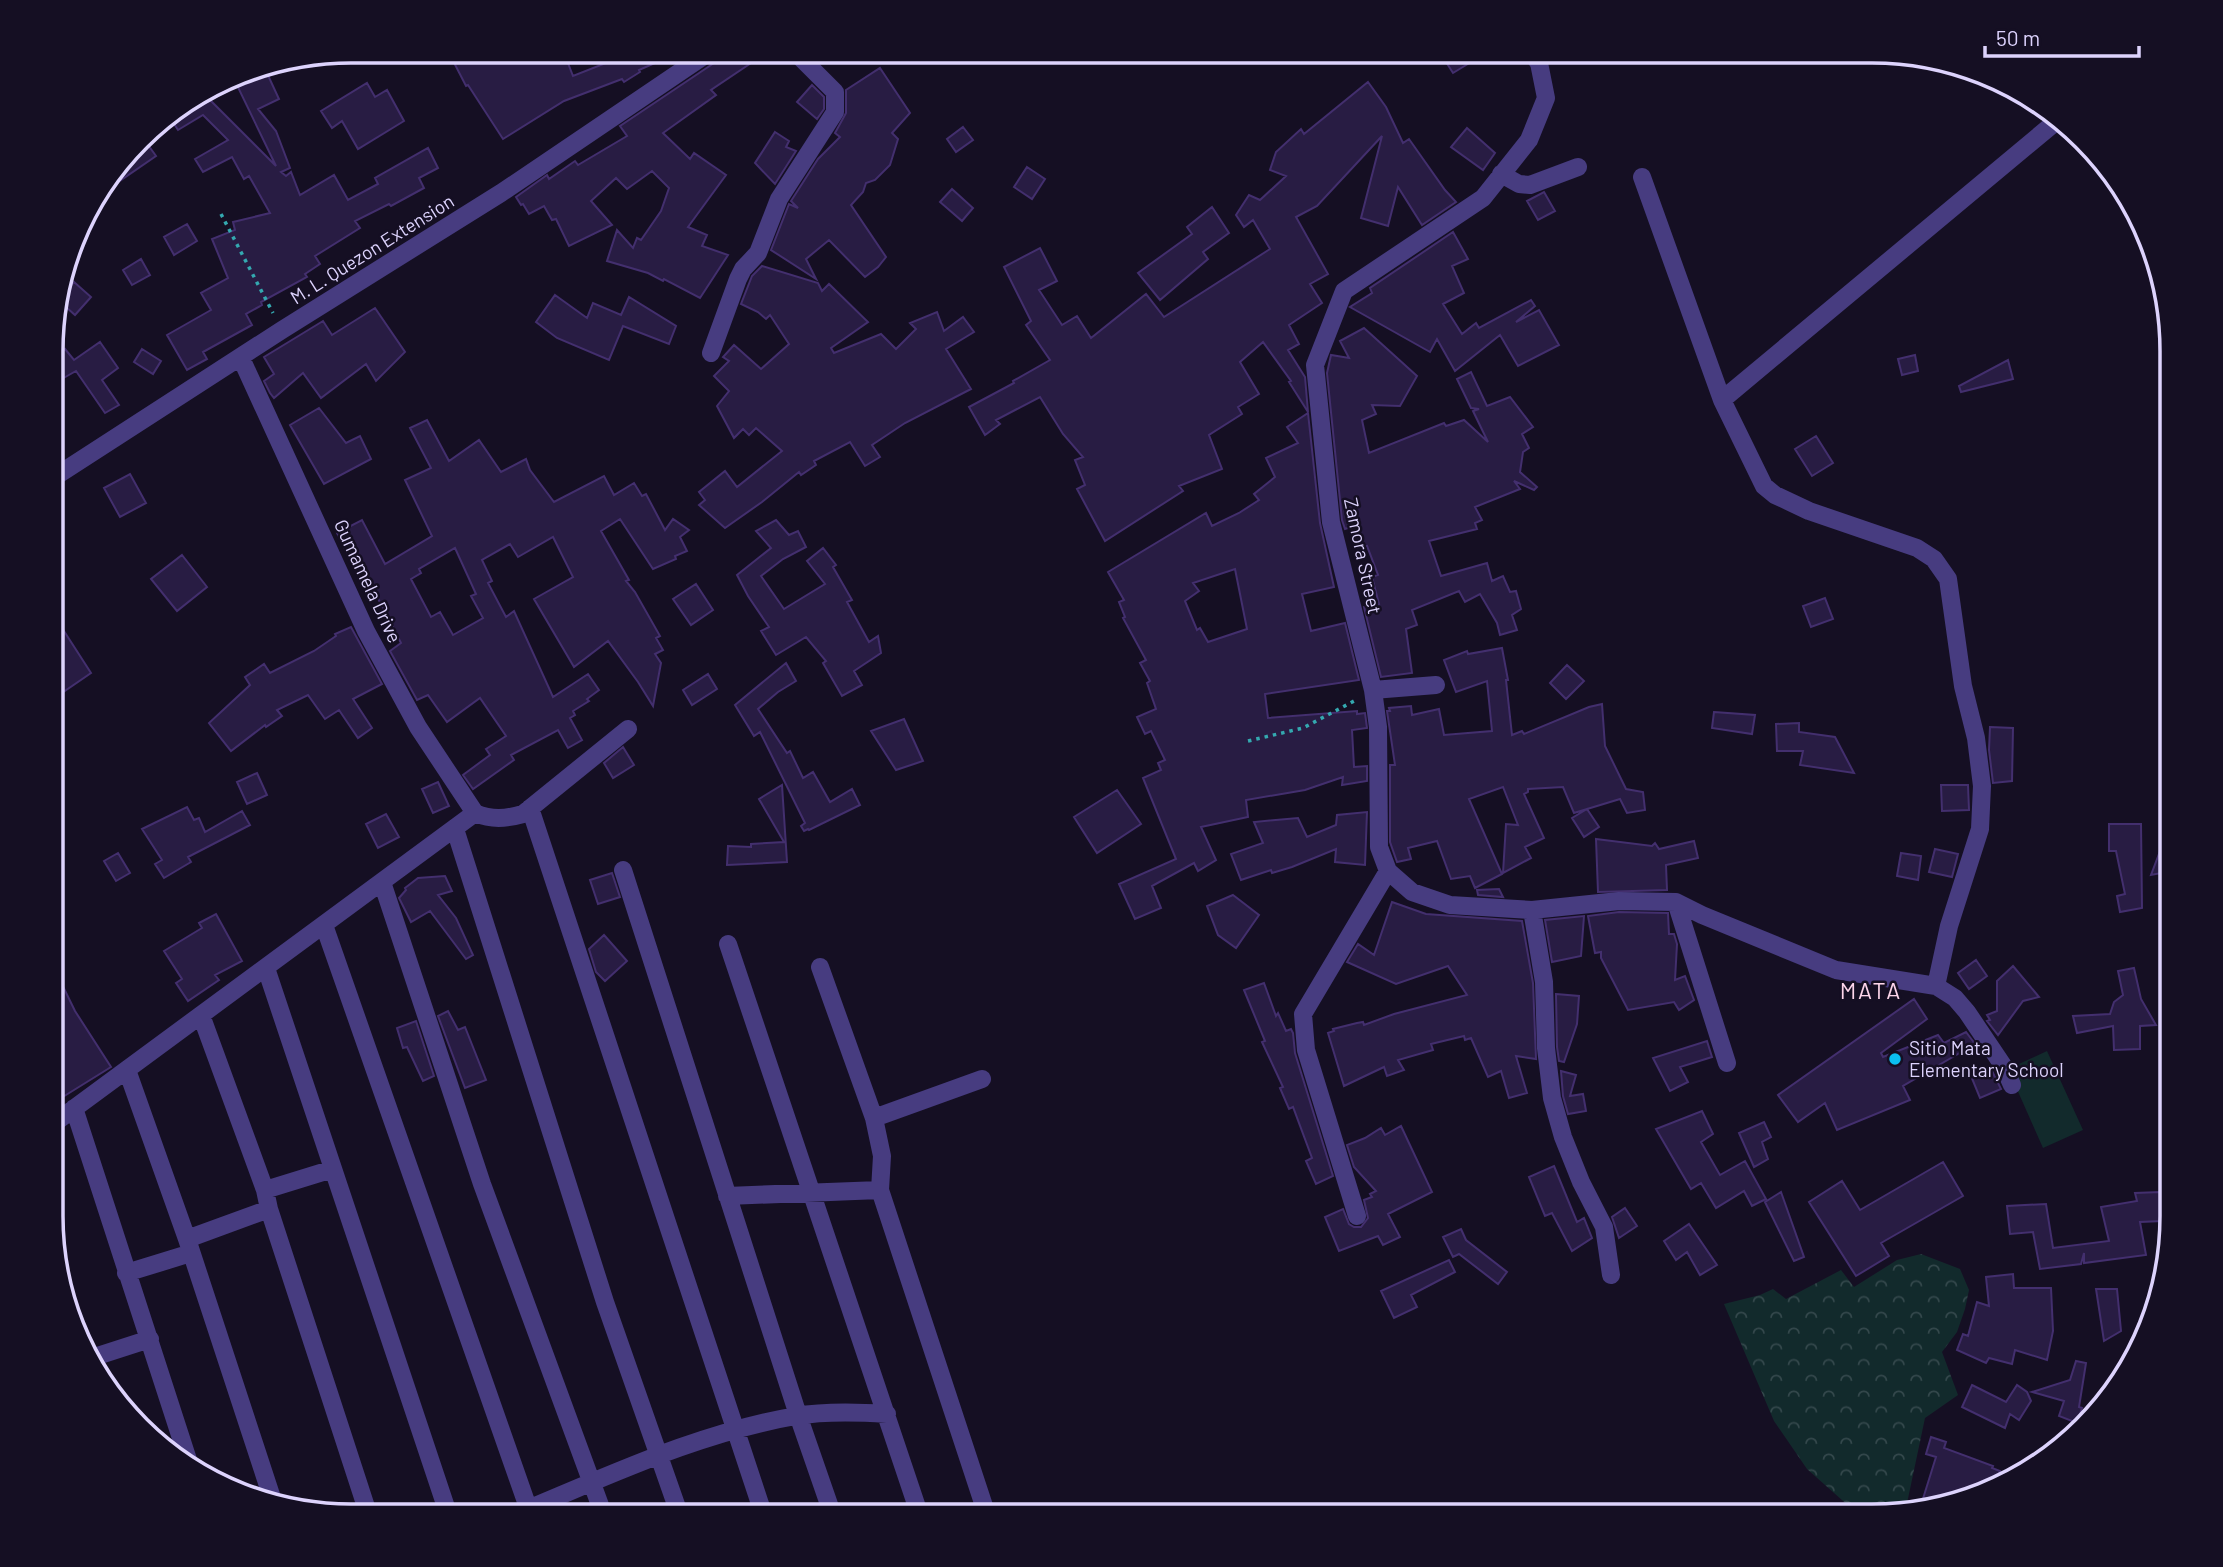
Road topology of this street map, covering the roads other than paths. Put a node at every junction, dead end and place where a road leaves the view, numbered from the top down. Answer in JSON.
{"nodes":[{"id":1,"x":693,"y":63,"type":"edge"},
{"id":2,"x":806,"y":63,"type":"edge"},
{"id":3,"x":1539,"y":63,"type":"edge"},
{"id":4,"x":2051,"y":126,"type":"edge"},
{"id":5,"x":1578,"y":167,"type":"dead end"},
{"id":6,"x":1501,"y":174,"type":"junction"},
{"id":7,"x":1642,"y":177,"type":"dead end"},
{"id":8,"x":710,"y":353,"type":"dead end"},
{"id":9,"x":241,"y":358,"type":"junction"},
{"id":10,"x":1722,"y":400,"type":"junction"},
{"id":11,"x":63,"y":472,"type":"edge"},
{"id":12,"x":1436,"y":685,"type":"dead end"},
{"id":13,"x":1373,"y":690,"type":"junction"},
{"id":14,"x":628,"y":729,"type":"dead end"},
{"id":15,"x":530,"y":808,"type":"junction"},
{"id":16,"x":475,"y":813,"type":"junction"},
{"id":17,"x":455,"y":829,"type":"junction"},
{"id":18,"x":623,"y":870,"type":"dead end"},
{"id":19,"x":1388,"y":871,"type":"junction"},
{"id":20,"x":382,"y":882,"type":"junction"},
{"id":21,"x":1676,"y":902,"type":"junction"},
{"id":22,"x":1532,"y":910,"type":"junction"},
{"id":23,"x":324,"y":925,"type":"junction"},
{"id":24,"x":728,"y":944,"type":"dead end"},
{"id":25,"x":820,"y":967,"type":"dead end"},
{"id":26,"x":266,"y":968,"type":"junction"},
{"id":27,"x":1936,"y":986,"type":"junction"},
{"id":28,"x":201,"y":1015,"type":"junction"},
{"id":29,"x":1727,"y":1063,"type":"dead end"},
{"id":30,"x":127,"y":1070,"type":"junction"},
{"id":31,"x":982,"y":1079,"type":"dead end"},
{"id":32,"x":2012,"y":1085,"type":"dead end"},
{"id":33,"x":74,"y":1108,"type":"junction"},
{"id":34,"x":63,"y":1116,"type":"edge"},
{"id":35,"x":874,"y":1118,"type":"junction"},
{"id":36,"x":333,"y":1169,"type":"junction"},
{"id":37,"x":265,"y":1190,"type":"junction"},
{"id":38,"x":880,"y":1190,"type":"junction"},
{"id":39,"x":811,"y":1193,"type":"junction"},
{"id":40,"x":727,"y":1196,"type":"junction"},
{"id":41,"x":269,"y":1209,"type":"junction"},
{"id":42,"x":1356,"y":1216,"type":"dead end"},
{"id":43,"x":189,"y":1246,"type":"junction"},
{"id":44,"x":126,"y":1273,"type":"junction"},
{"id":45,"x":1611,"y":1275,"type":"dead end"},
{"id":46,"x":150,"y":1339,"type":"junction"},
{"id":47,"x":100,"y":1356,"type":"edge"},
{"id":48,"x":887,"y":1414,"type":"junction"},
{"id":49,"x":798,"y":1415,"type":"junction"},
{"id":50,"x":735,"y":1430,"type":"junction"},
{"id":51,"x":185,"y":1451,"type":"edge"},
{"id":52,"x":659,"y":1454,"type":"junction"},
{"id":53,"x":593,"y":1482,"type":"junction"},
{"id":54,"x":270,"y":1492,"type":"edge"},
{"id":55,"x":365,"y":1504,"type":"edge"},
{"id":56,"x":445,"y":1504,"type":"edge"},
{"id":57,"x":526,"y":1504,"type":"edge"},
{"id":58,"x":546,"y":1504,"type":"edge"},
{"id":59,"x":600,"y":1504,"type":"edge"},
{"id":60,"x":676,"y":1504,"type":"edge"},
{"id":61,"x":760,"y":1504,"type":"edge"},
{"id":62,"x":829,"y":1504,"type":"edge"},
{"id":63,"x":916,"y":1504,"type":"edge"},
{"id":64,"x":983,"y":1504,"type":"edge"}],
"edges":[{"from":1,"to":9,"type":"street","name":"M. L. Quezon Extension"},
{"from":2,"to":8,"type":"street"},
{"from":3,"to":6,"type":"street","name":"Zamora Street"},
{"from":4,"to":10,"type":"street"},
{"from":5,"to":6,"type":"street"},
{"from":6,"to":13,"type":"street","name":"Zamora Street"},
{"from":7,"to":10,"type":"street"},
{"from":9,"to":11,"type":"street","name":"M. L. Quezon Extension"},
{"from":9,"to":16,"type":"street","name":"Gumamela Drive"},
{"from":10,"to":27,"type":"street"},
{"from":12,"to":13,"type":"street"},
{"from":13,"to":19,"type":"street","name":"Zamora Street"},
{"from":14,"to":15,"type":"street"},
{"from":15,"to":16,"type":"street"},
{"from":15,"to":50,"type":"street"},
{"from":16,"to":17,"type":"street"},
{"from":17,"to":20,"type":"street"},
{"from":17,"to":52,"type":"street"},
{"from":18,"to":40,"type":"street"},
{"from":19,"to":22,"type":"street"},
{"from":19,"to":42,"type":"street"},
{"from":20,"to":23,"type":"street"},
{"from":20,"to":53,"type":"street"},
{"from":21,"to":22,"type":"street"},
{"from":21,"to":27,"type":"street"},
{"from":21,"to":29,"type":"street"},
{"from":22,"to":45,"type":"street"},
{"from":23,"to":26,"type":"street"},
{"from":23,"to":57,"type":"street"},
{"from":24,"to":39,"type":"street"},
{"from":25,"to":35,"type":"street"},
{"from":26,"to":28,"type":"street"},
{"from":26,"to":36,"type":"street"},
{"from":27,"to":32,"type":"street"},
{"from":28,"to":30,"type":"street"},
{"from":28,"to":37,"type":"street"},
{"from":30,"to":33,"type":"street"},
{"from":30,"to":43,"type":"street"},
{"from":31,"to":35,"type":"street"},
{"from":33,"to":34,"type":"street"},
{"from":33,"to":44,"type":"street"},
{"from":35,"to":38,"type":"street"},
{"from":36,"to":37,"type":"street"},
{"from":36,"to":56,"type":"street"},
{"from":37,"to":41,"type":"street"},
{"from":38,"to":39,"type":"street"},
{"from":38,"to":64,"type":"street"},
{"from":39,"to":40,"type":"street"},
{"from":39,"to":48,"type":"street"},
{"from":40,"to":49,"type":"street"},
{"from":41,"to":43,"type":"street"},
{"from":41,"to":55,"type":"street"},
{"from":43,"to":44,"type":"street"},
{"from":43,"to":54,"type":"street"},
{"from":44,"to":46,"type":"street"},
{"from":46,"to":47,"type":"street"},
{"from":46,"to":51,"type":"street"},
{"from":48,"to":49,"type":"street"},
{"from":48,"to":63,"type":"street"},
{"from":49,"to":50,"type":"street"},
{"from":49,"to":62,"type":"street"},
{"from":50,"to":52,"type":"street"},
{"from":50,"to":61,"type":"street"},
{"from":52,"to":53,"type":"street"},
{"from":52,"to":60,"type":"street"},
{"from":53,"to":58,"type":"street"},
{"from":53,"to":59,"type":"street"}]}
